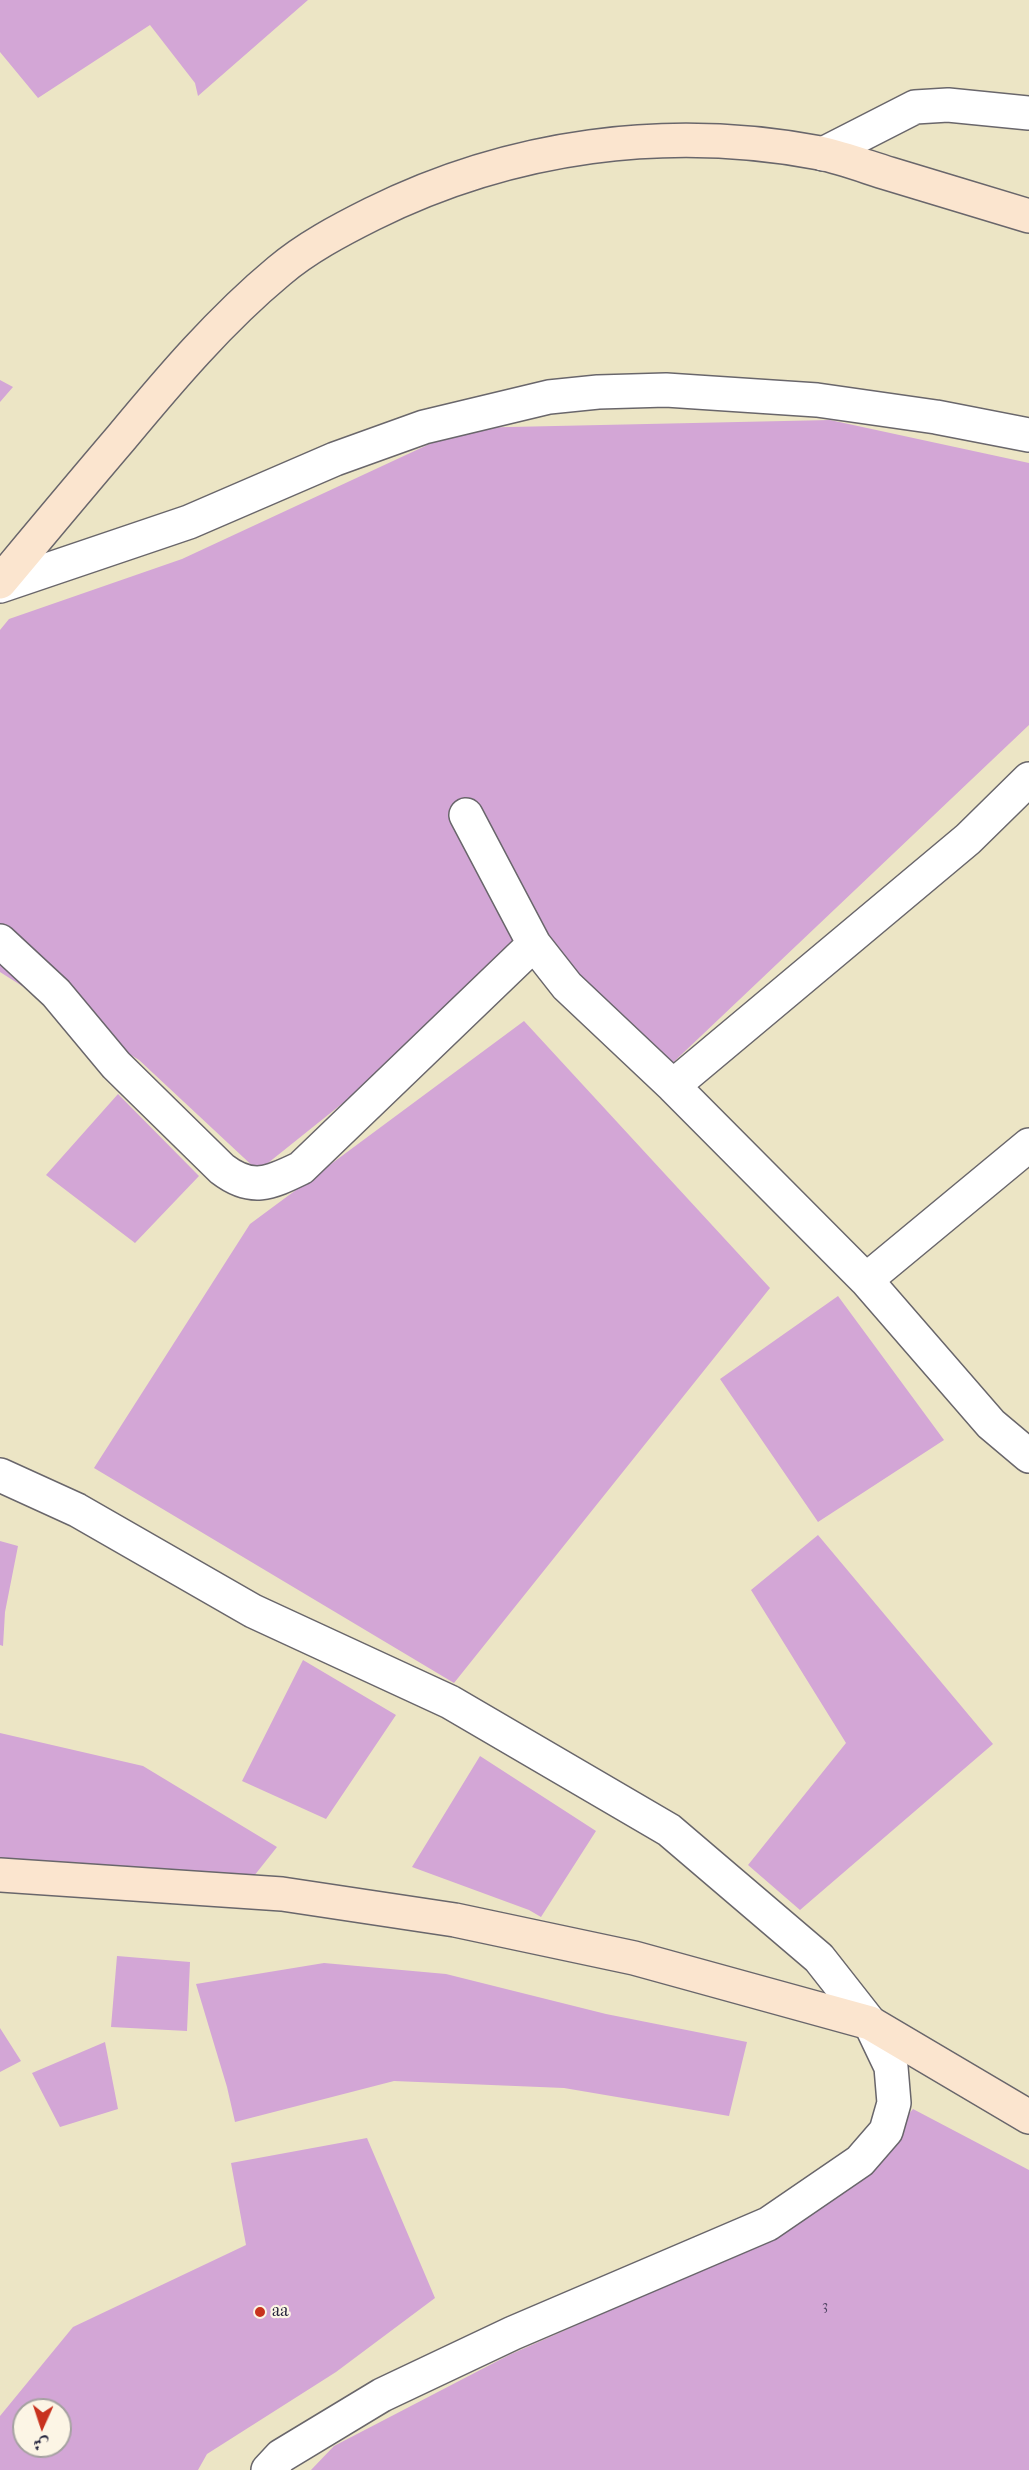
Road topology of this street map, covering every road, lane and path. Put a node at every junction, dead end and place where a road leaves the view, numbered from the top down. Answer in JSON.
{"nodes":[{"id":1,"x":1029,"y":113,"type":"edge"},
{"id":2,"x":823,"y":154,"type":"junction"},
{"id":3,"x":1029,"y":216,"type":"edge"},
{"id":4,"x":1029,"y":435,"type":"edge"},
{"id":5,"x":0,"y":584,"type":"edge"},
{"id":6,"x":1029,"y":779,"type":"edge"},
{"id":7,"x":466,"y":815,"type":"dead end"},
{"id":8,"x":0,"y":941,"type":"edge"},
{"id":9,"x":534,"y":944,"type":"junction"},
{"id":10,"x":673,"y":1086,"type":"junction"},
{"id":11,"x":1029,"y":1145,"type":"edge"},
{"id":12,"x":866,"y":1280,"type":"junction"},
{"id":13,"x":1029,"y":1455,"type":"edge"},
{"id":14,"x":0,"y":1475,"type":"edge"},
{"id":15,"x":0,"y":1875,"type":"edge"},
{"id":16,"x":870,"y":2023,"type":"junction"},
{"id":17,"x":1029,"y":2117,"type":"edge"},
{"id":18,"x":268,"y":2470,"type":"edge"}],
"edges":[{"from":1,"to":2,"type":"street"},
{"from":2,"to":3,"type":"street"},
{"from":2,"to":5,"type":"street"},
{"from":4,"to":5,"type":"street"},
{"from":6,"to":10,"type":"street"},
{"from":7,"to":9,"type":"street"},
{"from":8,"to":9,"type":"street"},
{"from":9,"to":10,"type":"street"},
{"from":10,"to":12,"type":"street"},
{"from":11,"to":12,"type":"street"},
{"from":12,"to":13,"type":"street"},
{"from":14,"to":16,"type":"street"},
{"from":15,"to":16,"type":"street"},
{"from":16,"to":17,"type":"street"},
{"from":16,"to":18,"type":"street"}]}
